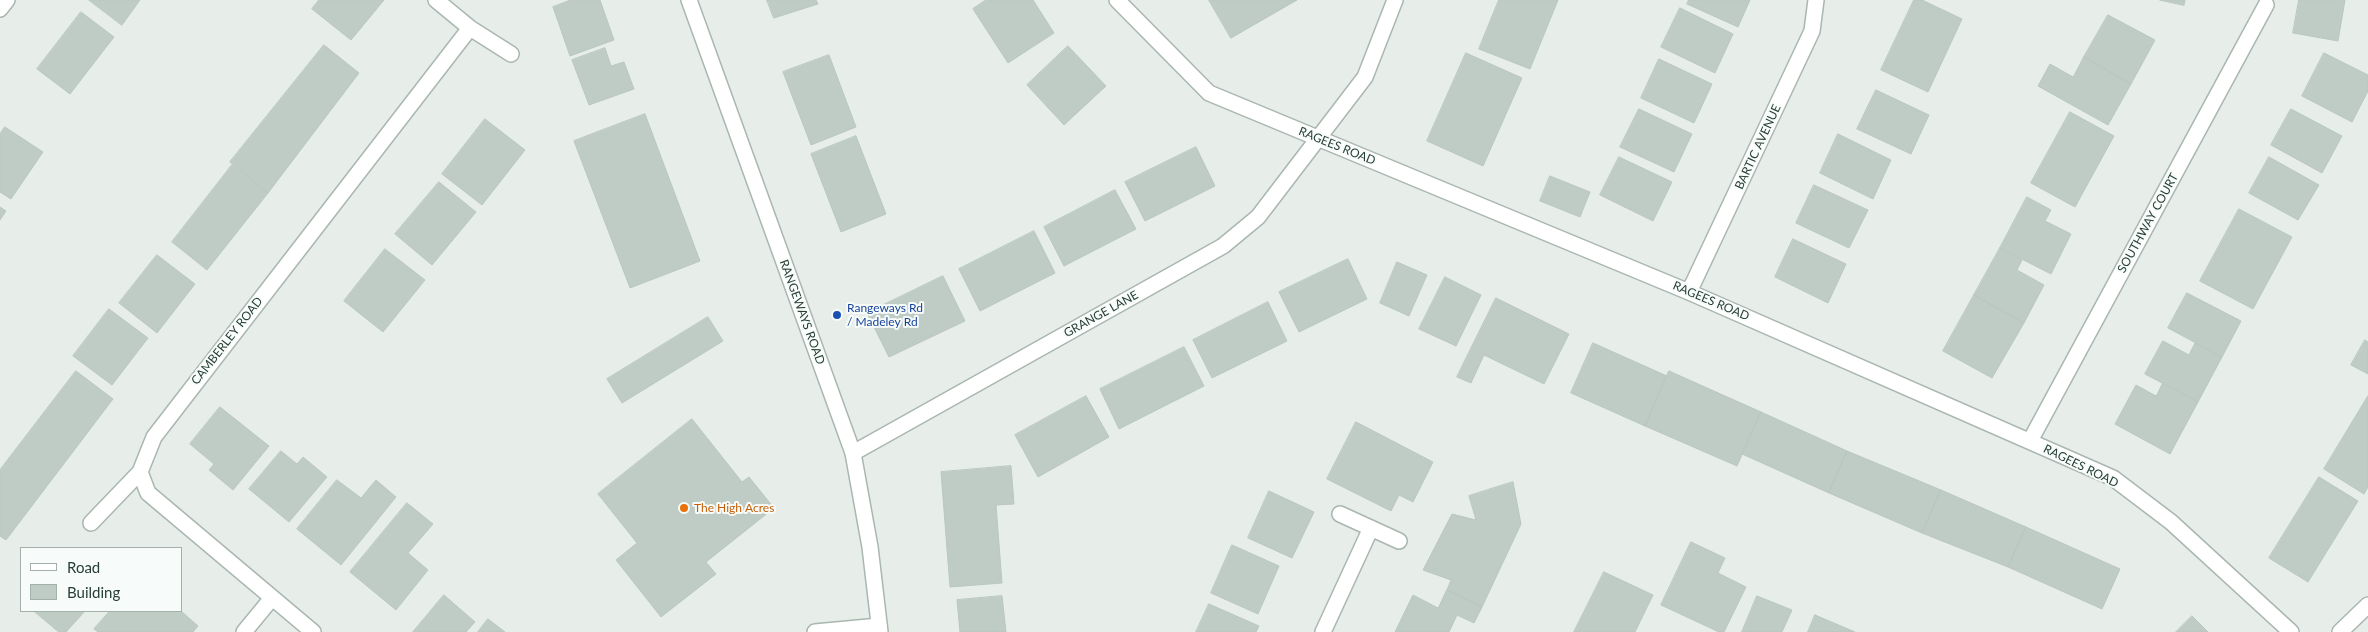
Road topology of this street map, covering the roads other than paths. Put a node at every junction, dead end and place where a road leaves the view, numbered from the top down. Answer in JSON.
{"nodes":[{"id":1,"x":7,"y":0,"type":"edge"},
{"id":2,"x":436,"y":0,"type":"edge"},
{"id":3,"x":689,"y":0,"type":"edge"},
{"id":4,"x":1117,"y":0,"type":"edge"},
{"id":5,"x":1395,"y":0,"type":"edge"},
{"id":6,"x":1816,"y":0,"type":"edge"},
{"id":7,"x":2266,"y":6,"type":"dead end"},
{"id":8,"x":0,"y":9,"type":"edge"},
{"id":9,"x":470,"y":28,"type":"junction"},
{"id":10,"x":511,"y":54,"type":"dead end"},
{"id":11,"x":1318,"y":138,"type":"junction"},
{"id":12,"x":1689,"y":292,"type":"junction"},
{"id":13,"x":2030,"y":441,"type":"junction"},
{"id":14,"x":853,"y":453,"type":"junction"},
{"id":15,"x":140,"y":472,"type":"junction"},
{"id":16,"x":1340,"y":514,"type":"dead end"},
{"id":17,"x":91,"y":523,"type":"dead end"},
{"id":18,"x":1371,"y":528,"type":"junction"},
{"id":19,"x":1400,"y":540,"type":"dead end"},
{"id":20,"x":272,"y":598,"type":"junction"},
{"id":21,"x":2368,"y":605,"type":"edge"},
{"id":22,"x":879,"y":629,"type":"edge"},
{"id":23,"x":244,"y":632,"type":"edge"},
{"id":24,"x":313,"y":632,"type":"edge"},
{"id":25,"x":815,"y":632,"type":"edge"},
{"id":26,"x":1323,"y":632,"type":"edge"},
{"id":27,"x":2291,"y":632,"type":"edge"},
{"id":28,"x":2340,"y":632,"type":"edge"}],
"edges":[{"from":1,"to":8,"type":"street"},
{"from":2,"to":9,"type":"street"},
{"from":3,"to":14,"type":"street","name":"RANGEWAYS ROAD"},
{"from":4,"to":11,"type":"street","name":"RAGEES ROAD"},
{"from":5,"to":11,"type":"street","name":"GRANGE LANE"},
{"from":6,"to":12,"type":"street","name":"BARTIC AVENUE"},
{"from":7,"to":13,"type":"street","name":"SOUTHWAY COURT"},
{"from":9,"to":10,"type":"street"},
{"from":9,"to":15,"type":"street","name":"CAMBERLEY ROAD"},
{"from":11,"to":12,"type":"street","name":"RAGEES ROAD"},
{"from":11,"to":14,"type":"street","name":"GRANGE LANE"},
{"from":12,"to":13,"type":"street","name":"RAGEES ROAD"},
{"from":13,"to":27,"type":"street","name":"RAGEES ROAD"},
{"from":14,"to":22,"type":"street","name":"RANGEWAYS ROAD"},
{"from":15,"to":17,"type":"street"},
{"from":15,"to":20,"type":"street"},
{"from":16,"to":18,"type":"street"},
{"from":18,"to":19,"type":"street"},
{"from":18,"to":26,"type":"street"},
{"from":20,"to":23,"type":"street"},
{"from":20,"to":24,"type":"street"},
{"from":21,"to":28,"type":"street"},
{"from":22,"to":25,"type":"street"}]}
